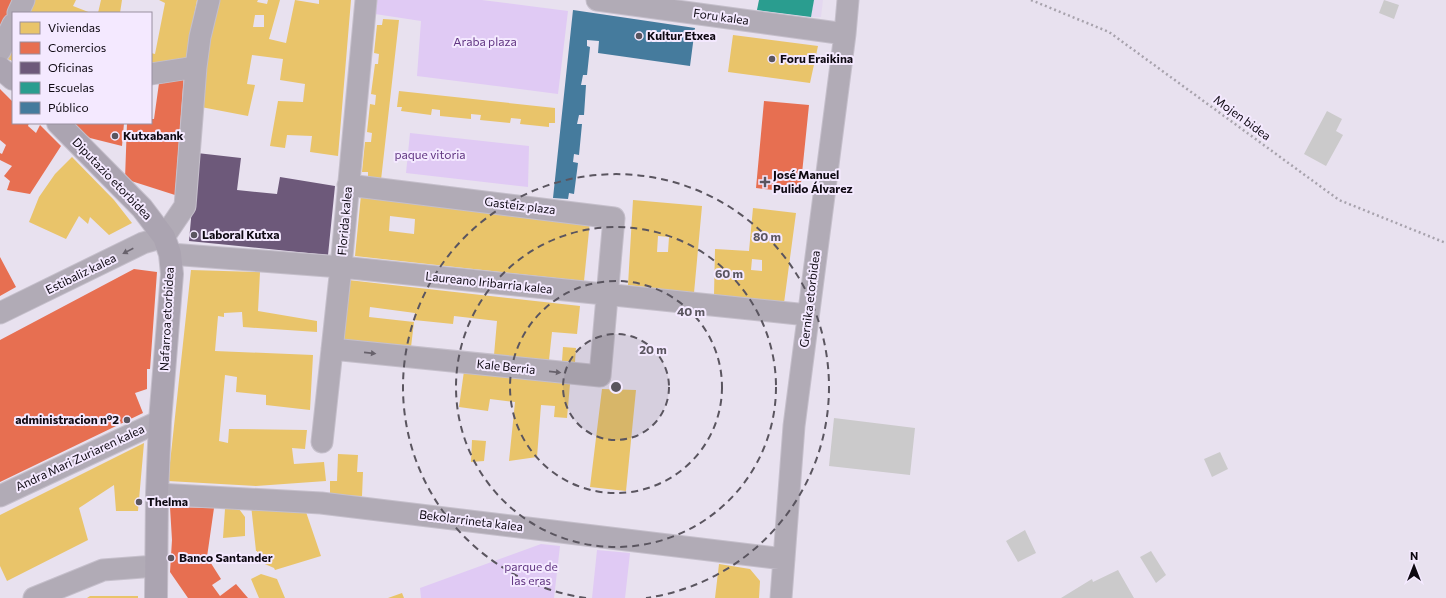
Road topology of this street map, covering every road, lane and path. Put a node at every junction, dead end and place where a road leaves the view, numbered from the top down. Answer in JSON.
{"nodes":[{"id":1,"x":24,"y":0,"type":"edge"},
{"id":2,"x":209,"y":0,"type":"edge"},
{"id":3,"x":366,"y":0,"type":"edge"},
{"id":4,"x":597,"y":0,"type":"edge"},
{"id":5,"x":848,"y":0,"type":"edge"},
{"id":6,"x":1031,"y":0,"type":"edge"},
{"id":7,"x":18,"y":12,"type":"edge"},
{"id":8,"x":12,"y":26,"type":"edge"},
{"id":9,"x":845,"y":34,"type":"junction"},
{"id":10,"x":0,"y":51,"type":"edge"},
{"id":11,"x":196,"y":67,"type":"junction"},
{"id":12,"x":0,"y":68,"type":"edge"},
{"id":13,"x":152,"y":74,"type":"edge"},
{"id":14,"x":12,"y":78,"type":"edge"},
{"id":15,"x":59,"y":124,"type":"edge"},
{"id":16,"x":348,"y":185,"type":"junction"},
{"id":17,"x":1446,"y":243,"type":"edge"},
{"id":18,"x":167,"y":246,"type":"junction"},
{"id":19,"x":341,"y":267,"type":"junction"},
{"id":20,"x":607,"y":295,"type":"junction"},
{"id":21,"x":0,"y":314,"type":"edge"},
{"id":22,"x":808,"y":315,"type":"junction"},
{"id":23,"x":332,"y":349,"type":"junction"},
{"id":24,"x":160,"y":420,"type":"junction"},
{"id":25,"x":322,"y":442,"type":"dead end"},
{"id":26,"x":157,"y":494,"type":"junction"},
{"id":27,"x":0,"y":496,"type":"edge"},
{"id":28,"x":784,"y":559,"type":"junction"},
{"id":29,"x":156,"y":566,"type":"junction"},
{"id":30,"x":34,"y":598,"type":"edge"},
{"id":31,"x":156,"y":598,"type":"edge"},
{"id":32,"x":781,"y":598,"type":"edge"}],
"edges":[{"from":1,"to":7,"type":"street"},
{"from":2,"to":11,"type":"street"},
{"from":3,"to":16,"type":"street","name":"Florida kalea"},
{"from":4,"to":9,"type":"street","name":"Foru kalea"},
{"from":5,"to":9,"type":"street","name":"Gernika etorbidea"},
{"from":6,"to":17,"type":"path","name":"Mojen bidea"},
{"from":8,"to":10,"type":"street"},
{"from":9,"to":22,"type":"street","name":"Gernika etorbidea"},
{"from":11,"to":13,"type":"street"},
{"from":11,"to":18,"type":"street"},
{"from":12,"to":14,"type":"main road"},
{"from":15,"to":18,"type":"main road","name":"Diputazio etorbidea"},
{"from":16,"to":19,"type":"street","name":"Florida kalea"},
{"from":16,"to":20,"type":"street","name":"Gasteiz plaza"},
{"from":18,"to":19,"type":"street","name":"Laureano Iribarria kalea"},
{"from":18,"to":21,"type":"street","name":"Estibaliz kalea","one_way":true},
{"from":18,"to":24,"type":"main road","name":"Nafarroa etorbidea"},
{"from":19,"to":20,"type":"street","name":"Laureano Iribarria kalea"},
{"from":19,"to":23,"type":"street","name":"Florida kalea"},
{"from":20,"to":22,"type":"street","name":"Laureano Iribarria kalea"},
{"from":23,"to":20,"type":"street","name":"Kale Berria","one_way":true},
{"from":22,"to":28,"type":"street","name":"Gernika etorbidea"},
{"from":23,"to":25,"type":"street","name":"Florida kalea"},
{"from":24,"to":26,"type":"main road","name":"Nafarroa etorbidea"},
{"from":24,"to":27,"type":"street","name":"Andra Mari Zuriaren kalea"},
{"from":26,"to":28,"type":"street","name":"Bekolarrineta kalea"},
{"from":26,"to":29,"type":"main road","name":"Nafarroa etorbidea"},
{"from":28,"to":32,"type":"street","name":"Gernika etorbidea"},
{"from":29,"to":30,"type":"street"},
{"from":29,"to":31,"type":"main road","name":"Nafarroa etorbidea"}]}
